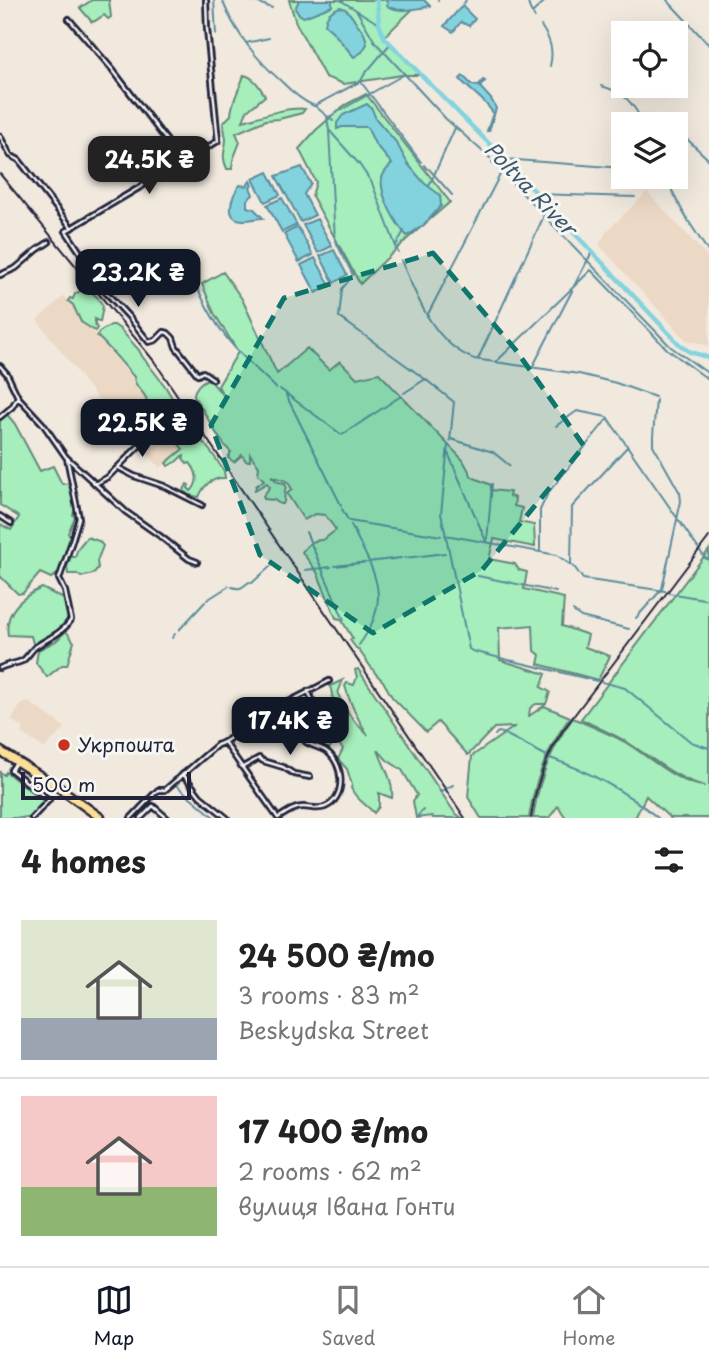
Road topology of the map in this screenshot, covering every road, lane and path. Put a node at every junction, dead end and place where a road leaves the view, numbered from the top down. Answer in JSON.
{"nodes":[{"id":1,"x":206,"y":0,"type":"edge"},
{"id":2,"x":69,"y":19,"type":"dead end"},
{"id":3,"x":0,"y":136,"type":"edge"},
{"id":4,"x":183,"y":162,"type":"junction"},
{"id":5,"x":72,"y":228,"type":"junction"},
{"id":6,"x":49,"y":242,"type":"dead end"},
{"id":7,"x":0,"y":275,"type":"edge"},
{"id":8,"x":0,"y":366,"type":"edge"},
{"id":9,"x":213,"y":379,"type":"dead end"},
{"id":10,"x":19,"y":397,"type":"junction"},
{"id":11,"x":0,"y":417,"type":"edge"},
{"id":12,"x":149,"y":436,"type":"dead end"},
{"id":13,"x":66,"y":457,"type":"junction"},
{"id":14,"x":119,"y":468,"type":"junction"},
{"id":15,"x":95,"y":484,"type":"junction"},
{"id":16,"x":202,"y":505,"type":"dead end"},
{"id":17,"x":0,"y":516,"type":"edge"},
{"id":18,"x":11,"y":523,"type":"dead end"},
{"id":19,"x":197,"y":562,"type":"dead end"},
{"id":20,"x":0,"y":668,"type":"edge"},
{"id":21,"x":330,"y":681,"type":"dead end"},
{"id":22,"x":308,"y":691,"type":"junction"},
{"id":23,"x":316,"y":708,"type":"dead end"},
{"id":24,"x":306,"y":742,"type":"dead end"},
{"id":25,"x":225,"y":743,"type":"junction"},
{"id":26,"x":0,"y":751,"type":"edge"},
{"id":27,"x":17,"y":761,"type":"junction"},
{"id":28,"x":243,"y":768,"type":"junction"},
{"id":29,"x":183,"y":774,"type":"junction"},
{"id":30,"x":310,"y":777,"type":"dead end"},
{"id":31,"x":32,"y":818,"type":"edge"},
{"id":32,"x":101,"y":818,"type":"edge"},
{"id":33,"x":131,"y":818,"type":"edge"},
{"id":34,"x":141,"y":818,"type":"edge"},
{"id":35,"x":167,"y":818,"type":"edge"},
{"id":36,"x":227,"y":818,"type":"edge"},
{"id":37,"x":278,"y":818,"type":"edge"}],
"edges":[{"from":1,"to":4,"type":"street"},
{"from":2,"to":4,"type":"street"},
{"from":3,"to":5,"type":"street"},
{"from":4,"to":5,"type":"street"},
{"from":5,"to":9,"type":"street"},
{"from":6,"to":7,"type":"street"},
{"from":8,"to":10,"type":"street"},
{"from":10,"to":11,"type":"street"},
{"from":10,"to":13,"type":"street"},
{"from":12,"to":14,"type":"street"},
{"from":13,"to":15,"type":"street"},
{"from":13,"to":20,"type":"street"},
{"from":14,"to":15,"type":"street"},
{"from":14,"to":16,"type":"street"},
{"from":15,"to":19,"type":"street"},
{"from":17,"to":18,"type":"street"},
{"from":21,"to":22,"type":"street"},
{"from":22,"to":23,"type":"street"},
{"from":22,"to":25,"type":"street"},
{"from":24,"to":37,"type":"street"},
{"from":25,"to":28,"type":"street"},
{"from":25,"to":29,"type":"street"},
{"from":26,"to":27,"type":"main road"},
{"from":27,"to":31,"type":"street"},
{"from":27,"to":32,"type":"main road"},
{"from":28,"to":30,"type":"street"},
{"from":28,"to":37,"type":"street"},
{"from":29,"to":33,"type":"street"},
{"from":29,"to":36,"type":"street"},
{"from":34,"to":35,"type":"street"}]}
